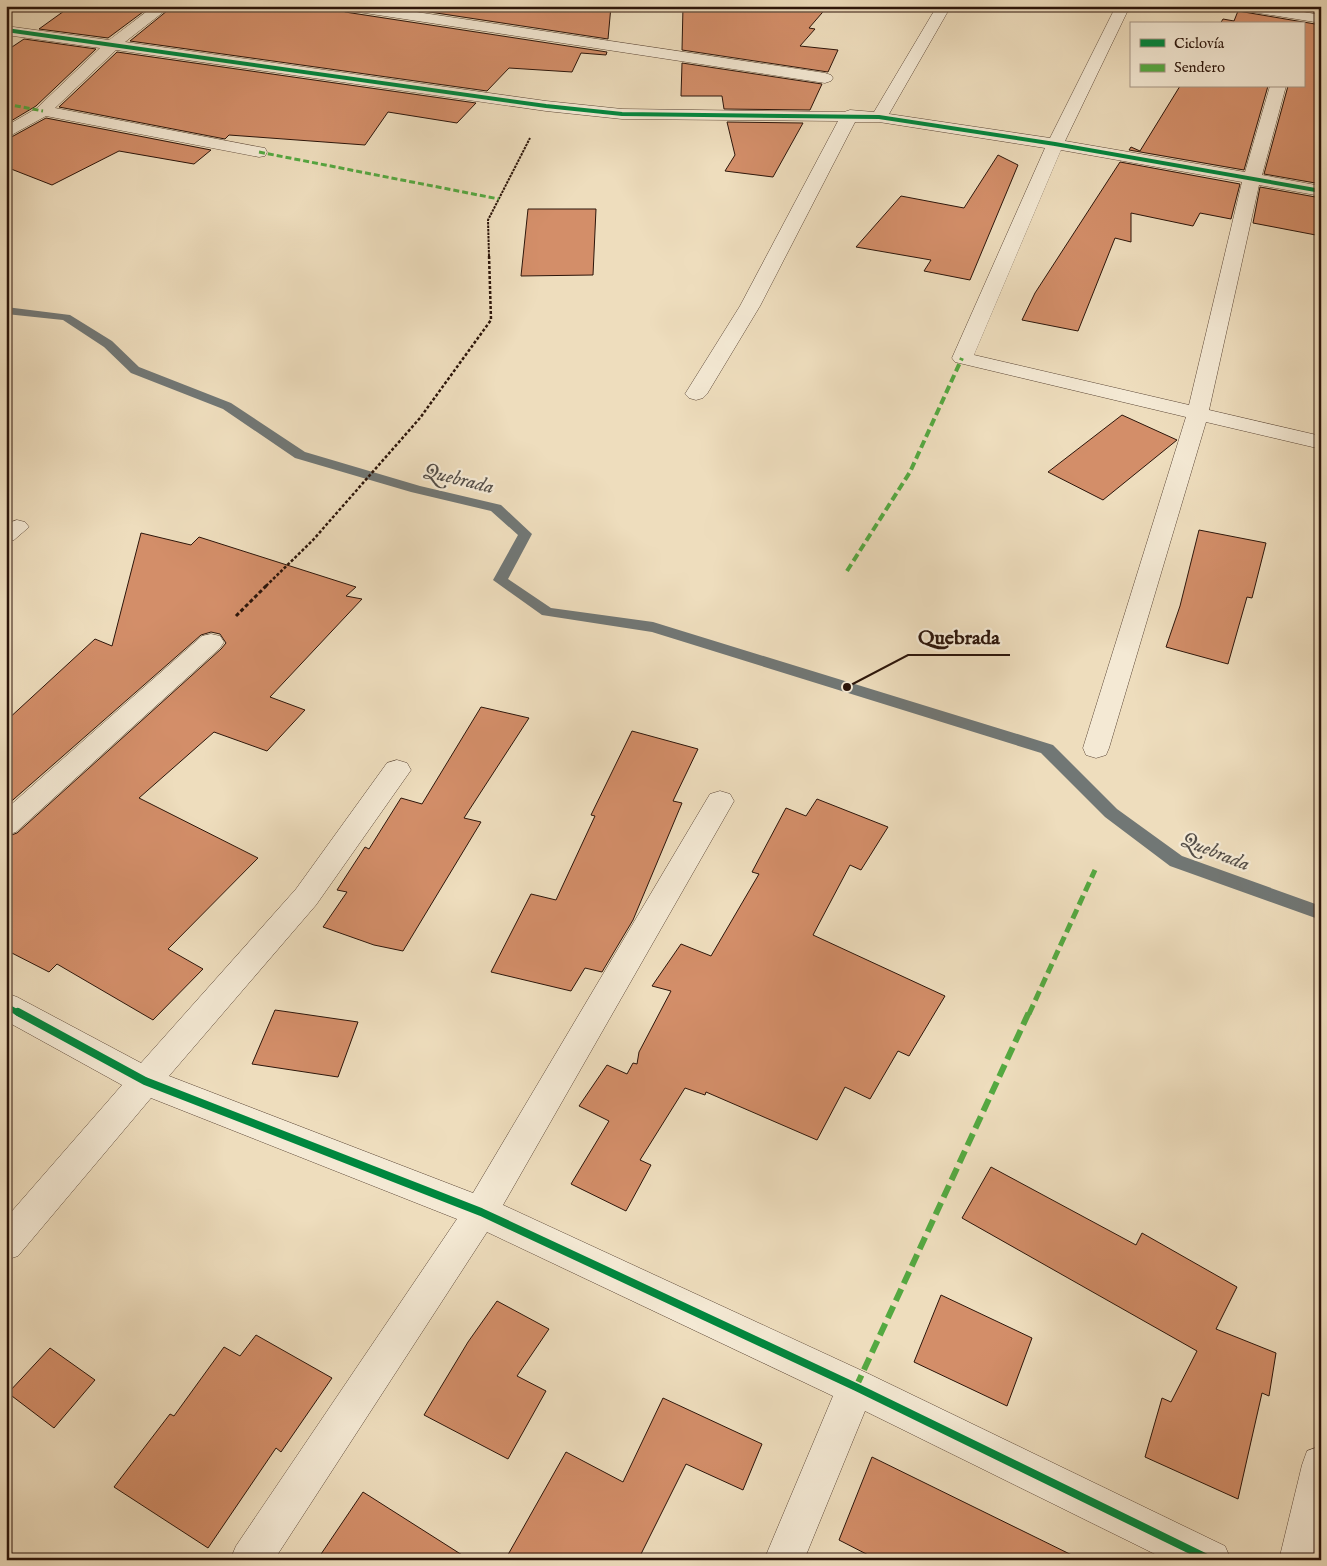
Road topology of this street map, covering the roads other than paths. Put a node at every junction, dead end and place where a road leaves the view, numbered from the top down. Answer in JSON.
{"nodes":[{"id":1,"x":164,"y":6,"type":"edge"},
{"id":2,"x":345,"y":6,"type":"edge"},
{"id":3,"x":944,"y":6,"type":"edge"},
{"id":4,"x":1123,"y":6,"type":"edge"},
{"id":5,"x":1240,"y":6,"type":"edge"},
{"id":6,"x":1297,"y":15,"type":"edge"},
{"id":7,"x":1321,"y":19,"type":"edge"},
{"id":8,"x":6,"y":30,"type":"edge"},
{"id":9,"x":112,"y":45,"type":"junction"},
{"id":10,"x":825,"y":78,"type":"dead end"},
{"id":11,"x":1277,"y":88,"type":"edge"},
{"id":12,"x":43,"y":111,"type":"junction"},
{"id":13,"x":850,"y":115,"type":"junction"},
{"id":14,"x":879,"y":117,"type":"junction"},
{"id":15,"x":6,"y":133,"type":"edge"},
{"id":16,"x":1055,"y":144,"type":"junction"},
{"id":17,"x":259,"y":152,"type":"dead end"},
{"id":18,"x":1252,"y":179,"type":"junction"},
{"id":19,"x":1321,"y":191,"type":"edge"},
{"id":20,"x":696,"y":394,"type":"dead end"},
{"id":21,"x":1197,"y":415,"type":"junction"},
{"id":22,"x":1321,"y":443,"type":"edge"},
{"id":23,"x":211,"y":642,"type":"road end"},
{"id":24,"x":1096,"y":748,"type":"dead end"},
{"id":25,"x":397,"y":770,"type":"dead end"},
{"id":26,"x":720,"y":802,"type":"dead end"},
{"id":27,"x":6,"y":826,"type":"edge"},
{"id":28,"x":6,"y":1006,"type":"edge"},
{"id":29,"x":145,"y":1081,"type":"junction"},
{"id":30,"x":481,"y":1212,"type":"junction"},
{"id":31,"x":6,"y":1244,"type":"edge"},
{"id":32,"x":856,"y":1386,"type":"junction"},
{"id":33,"x":1321,"y":1465,"type":"edge"},
{"id":34,"x":250,"y":1560,"type":"edge"},
{"id":35,"x":784,"y":1560,"type":"edge"},
{"id":36,"x":1211,"y":1560,"type":"edge"},
{"id":37,"x":1299,"y":1560,"type":"edge"}],
"edges":[{"from":1,"to":9,"type":"street"},
{"from":2,"to":10,"type":"street"},
{"from":3,"to":14,"type":"street"},
{"from":4,"to":16,"type":"street"},
{"from":5,"to":6,"type":"street"},
{"from":6,"to":7,"type":"street"},
{"from":8,"to":9,"type":"street"},
{"from":9,"to":12,"type":"street"},
{"from":9,"to":13,"type":"street"},
{"from":11,"to":18,"type":"street"},
{"from":12,"to":15,"type":"street"},
{"from":12,"to":17,"type":"street"},
{"from":13,"to":14,"type":"street"},
{"from":13,"to":20,"type":"street"},
{"from":14,"to":16,"type":"street"},
{"from":16,"to":18,"type":"street"},
{"from":16,"to":21,"type":"street"},
{"from":18,"to":19,"type":"street"},
{"from":18,"to":21,"type":"street"},
{"from":21,"to":22,"type":"street"},
{"from":21,"to":24,"type":"street"},
{"from":23,"to":27,"type":"street"},
{"from":25,"to":29,"type":"street"},
{"from":26,"to":30,"type":"street"},
{"from":28,"to":29,"type":"street"},
{"from":29,"to":30,"type":"street"},
{"from":29,"to":31,"type":"street"},
{"from":30,"to":32,"type":"street"},
{"from":30,"to":34,"type":"street"},
{"from":32,"to":35,"type":"street"},
{"from":32,"to":36,"type":"street"},
{"from":33,"to":37,"type":"street"}]}
